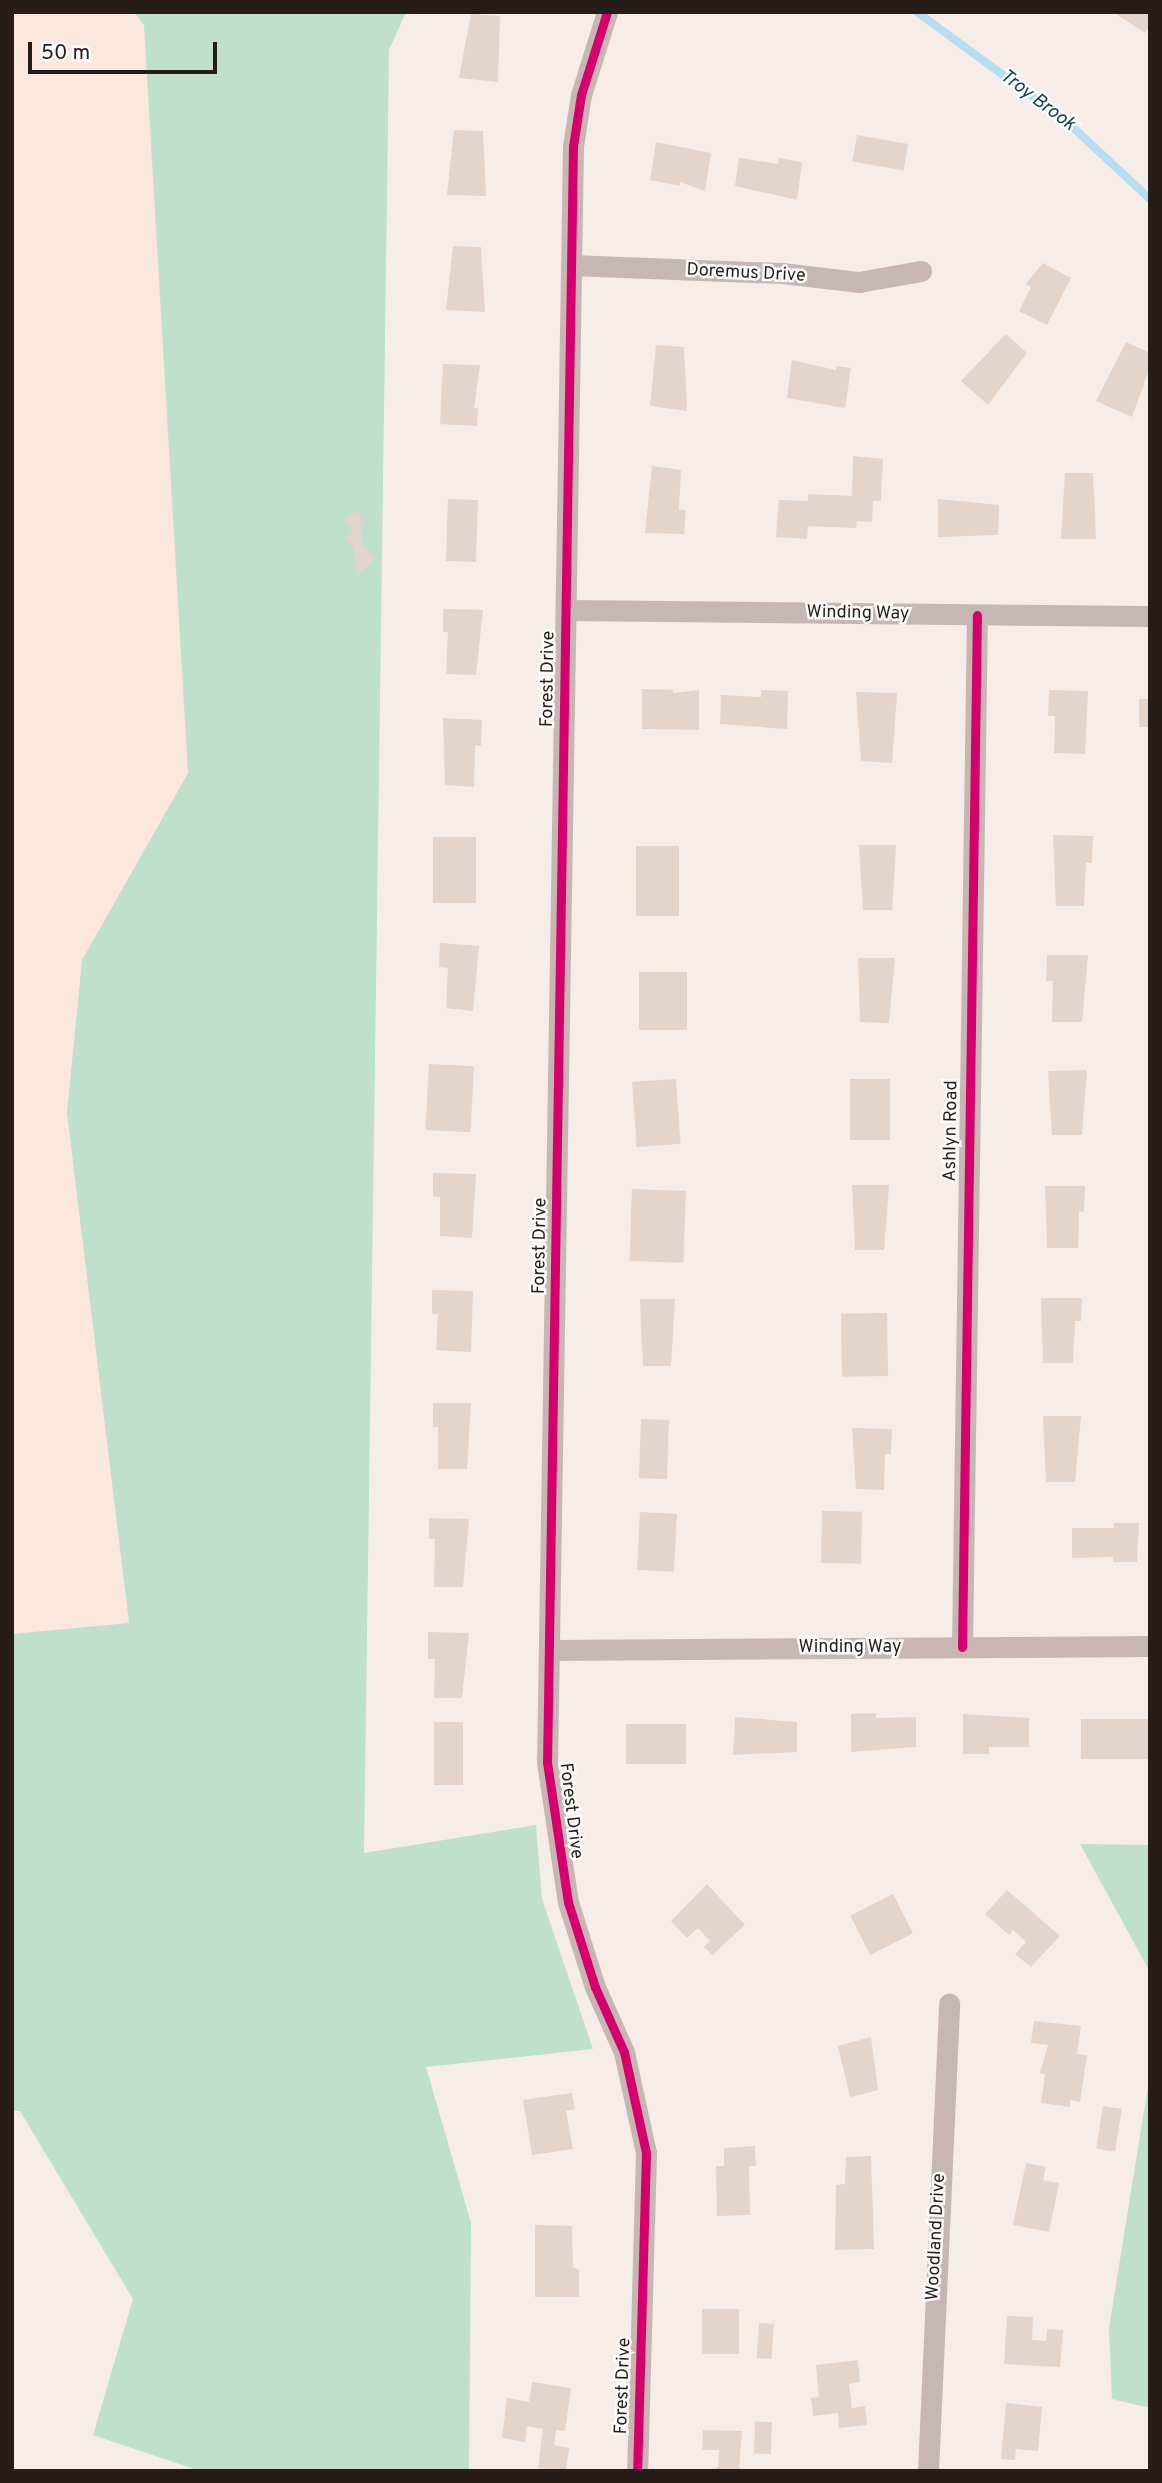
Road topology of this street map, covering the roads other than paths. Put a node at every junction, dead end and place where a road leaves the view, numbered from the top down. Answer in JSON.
{"nodes":[{"id":1,"x":607,"y":12,"type":"edge"},
{"id":2,"x":570,"y":265,"type":"junction"},
{"id":3,"x":921,"y":271,"type":"dead end"},
{"id":4,"x":566,"y":610,"type":"junction"},
{"id":5,"x":977,"y":615,"type":"junction"},
{"id":6,"x":1150,"y":616,"type":"edge"},
{"id":7,"x":1150,"y":1646,"type":"edge"},
{"id":8,"x":962,"y":1647,"type":"junction"},
{"id":9,"x":550,"y":1650,"type":"junction"},
{"id":10,"x":949,"y":2003,"type":"dead end"},
{"id":11,"x":637,"y":2471,"type":"edge"},
{"id":12,"x":928,"y":2471,"type":"edge"}],
"edges":[{"from":1,"to":2,"type":"street","name":"Forest Drive"},
{"from":2,"to":3,"type":"street","name":"Doremus Drive"},
{"from":2,"to":4,"type":"street","name":"Forest Drive"},
{"from":4,"to":5,"type":"street","name":"Winding Way"},
{"from":4,"to":9,"type":"street","name":"Forest Drive"},
{"from":5,"to":6,"type":"street","name":"Winding Way"},
{"from":5,"to":8,"type":"street","name":"Ashlyn Road"},
{"from":7,"to":8,"type":"street","name":"Winding Way"},
{"from":8,"to":9,"type":"street","name":"Winding Way"},
{"from":9,"to":11,"type":"street","name":"Forest Drive"},
{"from":10,"to":12,"type":"street","name":"Woodland Drive"}]}
